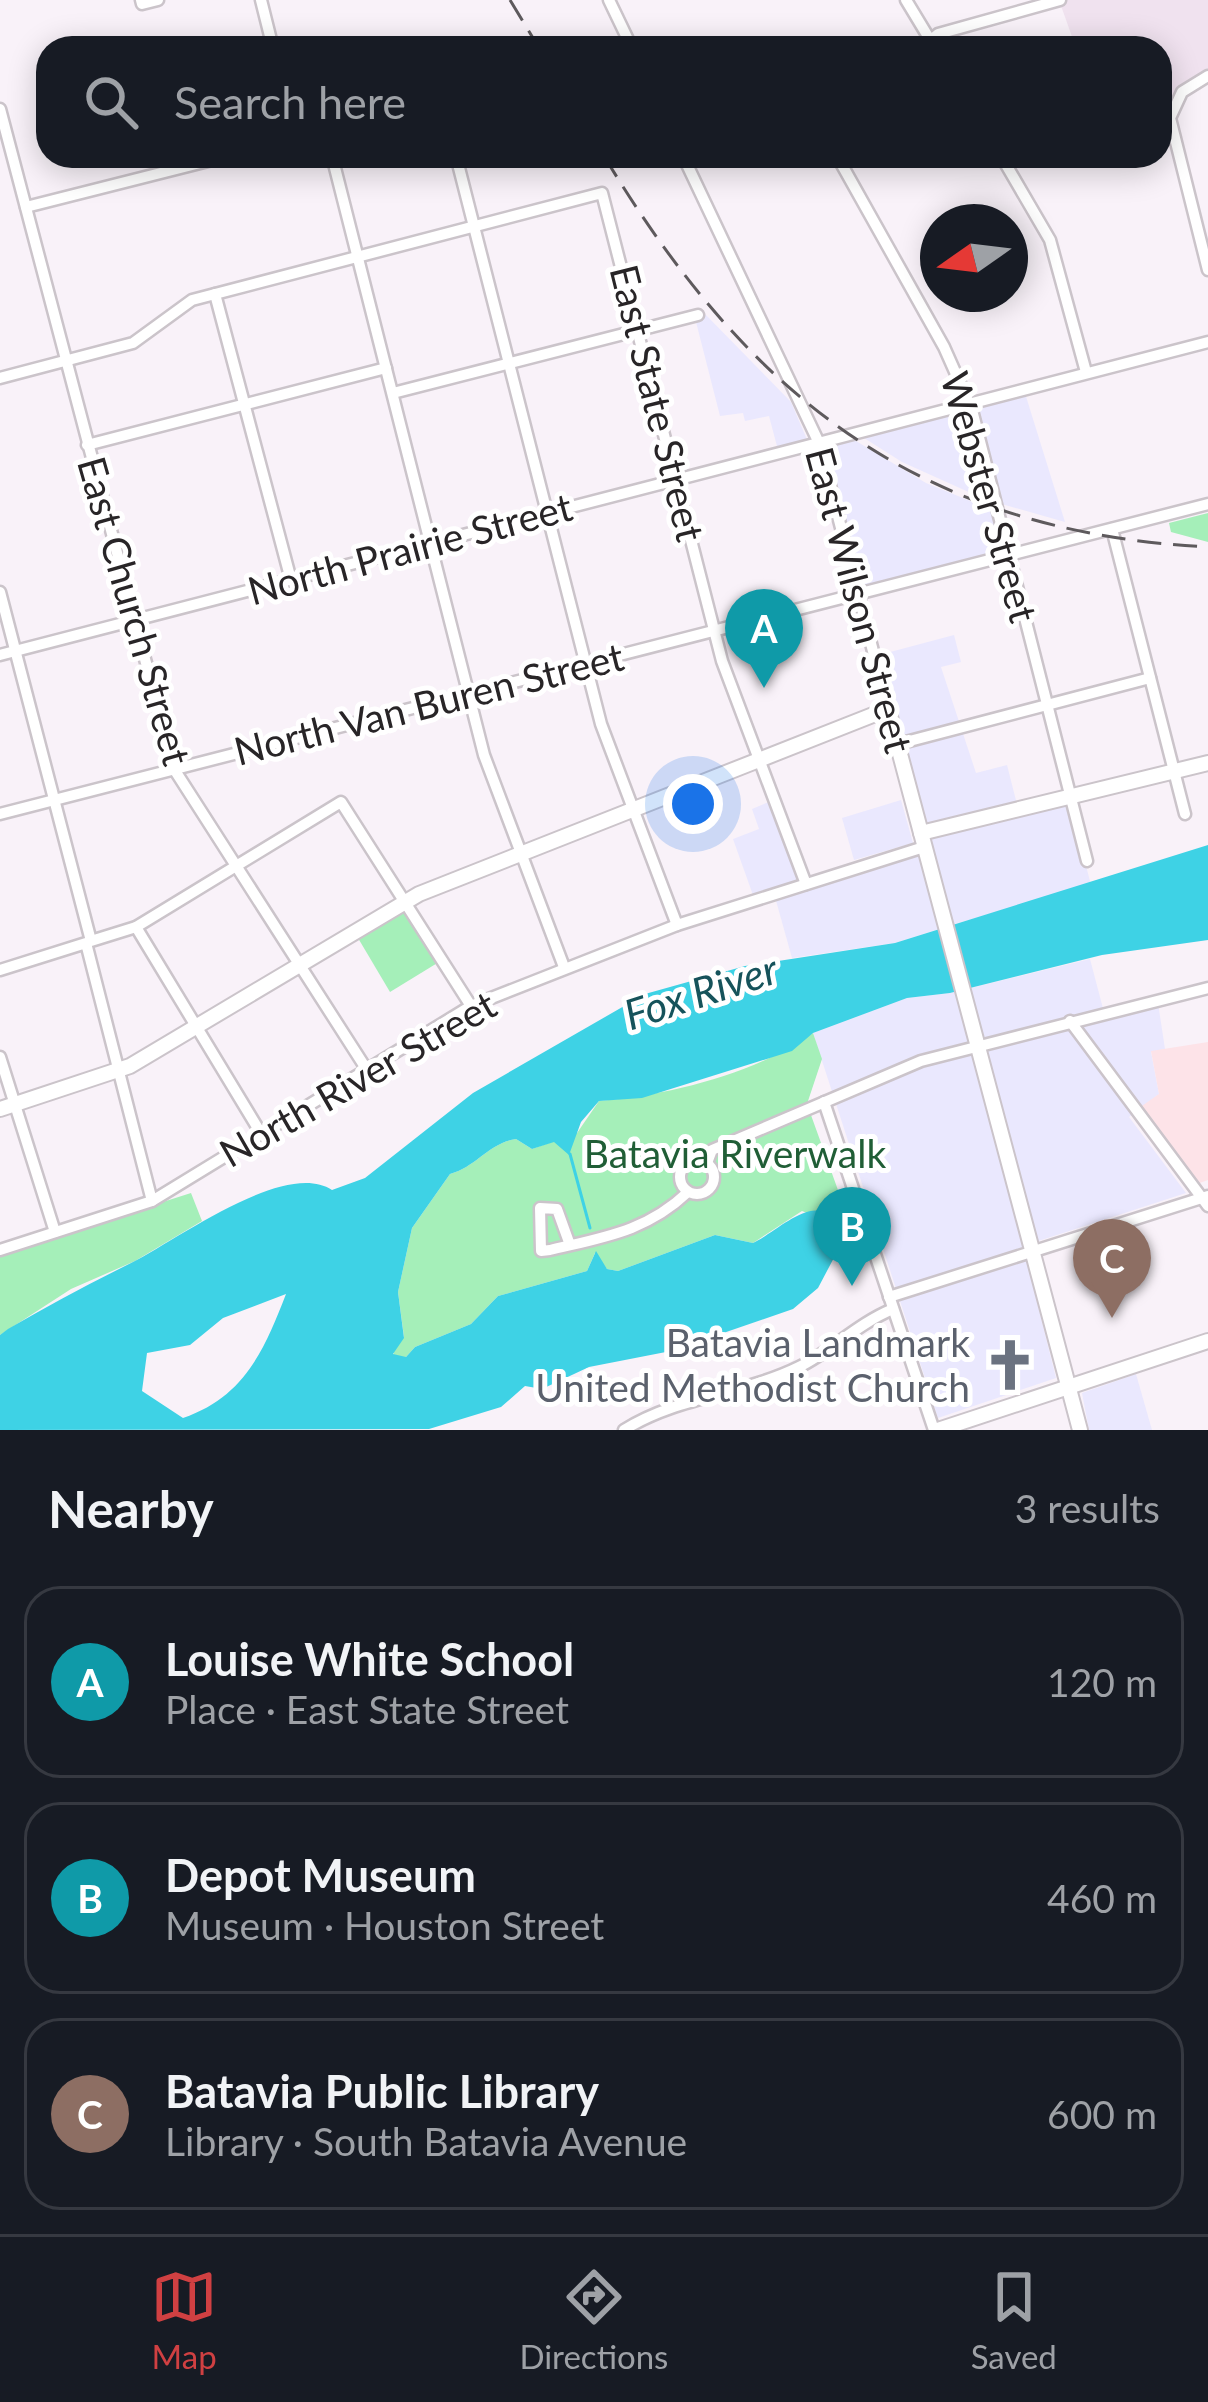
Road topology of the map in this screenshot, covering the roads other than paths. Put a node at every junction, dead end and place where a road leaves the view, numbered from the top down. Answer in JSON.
{"nodes":[{"id":1,"x":158,"y":0,"type":"edge"},
{"id":2,"x":261,"y":0,"type":"edge"},
{"id":3,"x":609,"y":0,"type":"edge"},
{"id":4,"x":906,"y":0,"type":"edge"},
{"id":5,"x":1060,"y":0,"type":"edge"},
{"id":6,"x":142,"y":2,"type":"edge"},
{"id":7,"x":270,"y":36,"type":"edge"},
{"id":8,"x":626,"y":36,"type":"edge"},
{"id":9,"x":924,"y":36,"type":"edge"},
{"id":10,"x":936,"y":36,"type":"edge"},
{"id":11,"x":1208,"y":76,"type":"edge"},
{"id":12,"x":0,"y":109,"type":"edge"},
{"id":13,"x":1172,"y":121,"type":"edge"},
{"id":14,"x":1172,"y":137,"type":"edge"},
{"id":15,"x":180,"y":168,"type":"edge"},
{"id":16,"x":335,"y":168,"type":"edge"},
{"id":17,"x":459,"y":168,"type":"edge"},
{"id":18,"x":694,"y":168,"type":"edge"},
{"id":19,"x":843,"y":168,"type":"edge"},
{"id":20,"x":1008,"y":168,"type":"edge"},
{"id":21,"x":26,"y":207,"type":"junction"},
{"id":22,"x":474,"y":226,"type":"junction"},
{"id":23,"x":358,"y":257,"type":"junction"},
{"id":24,"x":1208,"y":270,"type":"edge"},
{"id":25,"x":215,"y":294,"type":"junction"},
{"id":26,"x":698,"y":315,"type":"dead end"},
{"id":27,"x":638,"y":330,"type":"junction"},
{"id":28,"x":1208,"y":342,"type":"edge"},
{"id":29,"x":65,"y":361,"type":"junction"},
{"id":30,"x":510,"y":363,"type":"junction"},
{"id":31,"x":386,"y":368,"type":"junction"},
{"id":32,"x":1086,"y":372,"type":"junction"},
{"id":33,"x":0,"y":379,"type":"edge"},
{"id":34,"x":393,"y":393,"type":"junction"},
{"id":35,"x":970,"y":403,"type":"junction"},
{"id":36,"x":246,"y":404,"type":"junction"},
{"id":37,"x":819,"y":443,"type":"junction"},
{"id":38,"x":88,"y":445,"type":"junction"},
{"id":39,"x":677,"y":479,"type":"junction"},
{"id":40,"x":1208,"y":504,"type":"edge"},
{"id":41,"x":549,"y":513,"type":"junction"},
{"id":42,"x":1112,"y":529,"type":"junction"},
{"id":43,"x":430,"y":544,"type":"junction"},
{"id":44,"x":1009,"y":555,"type":"junction"},
{"id":45,"x":292,"y":580,"type":"junction"},
{"id":46,"x":0,"y":592,"type":"edge"},
{"id":47,"x":859,"y":594,"type":"junction"},
{"id":48,"x":135,"y":620,"type":"junction"},
{"id":49,"x":715,"y":631,"type":"junction"},
{"id":50,"x":16,"y":651,"type":"junction"},
{"id":51,"x":0,"y":655,"type":"edge"},
{"id":52,"x":586,"y":664,"type":"junction"},
{"id":53,"x":1150,"y":679,"type":"junction"},
{"id":54,"x":468,"y":694,"type":"junction"},
{"id":55,"x":1047,"y":705,"type":"junction"},
{"id":56,"x":888,"y":709,"type":"junction"},
{"id":57,"x":898,"y":744,"type":"junction"},
{"id":58,"x":758,"y":760,"type":"junction"},
{"id":59,"x":1208,"y":764,"type":"edge"},
{"id":60,"x":174,"y":770,"type":"junction"},
{"id":61,"x":1174,"y":772,"type":"junction"},
{"id":62,"x":1071,"y":799,"type":"junction"},
{"id":63,"x":54,"y":800,"type":"junction"},
{"id":64,"x":634,"y":808,"type":"junction"},
{"id":65,"x":0,"y":814,"type":"edge"},
{"id":66,"x":1185,"y":814,"type":"dead end"},
{"id":67,"x":922,"y":840,"type":"junction"},
{"id":68,"x":520,"y":853,"type":"junction"},
{"id":69,"x":1087,"y":861,"type":"dead end"},
{"id":70,"x":240,"y":865,"type":"junction"},
{"id":71,"x":806,"y":884,"type":"junction"},
{"id":72,"x":407,"y":901,"type":"junction"},
{"id":73,"x":677,"y":925,"type":"junction"},
{"id":74,"x":136,"y":927,"type":"junction"},
{"id":75,"x":89,"y":942,"type":"junction"},
{"id":76,"x":303,"y":965,"type":"junction"},
{"id":77,"x":564,"y":968,"type":"junction"},
{"id":78,"x":0,"y":970,"type":"edge"},
{"id":79,"x":1208,"y":988,"type":"edge"},
{"id":80,"x":472,"y":1006,"type":"junction"},
{"id":81,"x":1070,"y":1021,"type":"junction"},
{"id":82,"x":198,"y":1029,"type":"junction"},
{"id":83,"x":978,"y":1046,"type":"junction"},
{"id":84,"x":0,"y":1057,"type":"edge"},
{"id":85,"x":119,"y":1070,"type":"junction"},
{"id":86,"x":367,"y":1070,"type":"junction"},
{"id":87,"x":824,"y":1102,"type":"junction"},
{"id":88,"x":8,"y":1107,"type":"edge"},
{"id":89,"x":262,"y":1135,"type":"junction"},
{"id":90,"x":707,"y":1163,"type":"junction"},
{"id":91,"x":688,"y":1192,"type":"junction"},
{"id":92,"x":1206,"y":1200,"type":"edge"},
{"id":93,"x":152,"y":1201,"type":"junction"},
{"id":94,"x":55,"y":1232,"type":"junction"},
{"id":95,"x":570,"y":1246,"type":"dead end"},
{"id":96,"x":0,"y":1250,"type":"edge"},
{"id":97,"x":1033,"y":1252,"type":"junction"},
{"id":98,"x":891,"y":1303,"type":"junction"},
{"id":99,"x":1208,"y":1341,"type":"edge"},
{"id":100,"x":1069,"y":1386,"type":"junction"},
{"id":101,"x":624,"y":1430,"type":"edge"},
{"id":102,"x":936,"y":1430,"type":"edge"},
{"id":103,"x":1080,"y":1430,"type":"edge"}],
"edges":[{"from":1,"to":6,"type":"street"},
{"from":2,"to":7,"type":"street"},
{"from":3,"to":8,"type":"street"},
{"from":4,"to":9,"type":"street"},
{"from":5,"to":10,"type":"street"},
{"from":11,"to":13,"type":"street"},
{"from":12,"to":21,"type":"street","name":"East Church Street"},
{"from":14,"to":24,"type":"street"},
{"from":15,"to":21,"type":"street"},
{"from":16,"to":23,"type":"street"},
{"from":17,"to":22,"type":"street"},
{"from":18,"to":37,"type":"street","name":"East Wilson Street"},
{"from":19,"to":35,"type":"street","name":"Webster Street"},
{"from":20,"to":32,"type":"street"},
{"from":21,"to":29,"type":"street","name":"East Church Street"},
{"from":22,"to":23,"type":"street"},
{"from":22,"to":27,"type":"street","name":"East State Street"},
{"from":22,"to":30,"type":"street"},
{"from":23,"to":25,"type":"street"},
{"from":23,"to":31,"type":"street"},
{"from":25,"to":29,"type":"street"},
{"from":25,"to":36,"type":"street"},
{"from":26,"to":27,"type":"street"},
{"from":27,"to":30,"type":"street"},
{"from":27,"to":39,"type":"street","name":"East State Street"},
{"from":28,"to":32,"type":"street","name":"North Prairie Street"},
{"from":29,"to":33,"type":"street"},
{"from":29,"to":38,"type":"street","name":"East Church Street"},
{"from":30,"to":34,"type":"street"},
{"from":30,"to":41,"type":"street"},
{"from":31,"to":34,"type":"street"},
{"from":31,"to":36,"type":"street"},
{"from":32,"to":35,"type":"street","name":"North Prairie Street"},
{"from":34,"to":43,"type":"street"},
{"from":35,"to":37,"type":"street","name":"North Prairie Street"},
{"from":35,"to":44,"type":"street","name":"Webster Street"},
{"from":36,"to":38,"type":"street"},
{"from":36,"to":45,"type":"street"},
{"from":37,"to":39,"type":"street","name":"North Prairie Street"},
{"from":37,"to":47,"type":"street","name":"East Wilson Street"},
{"from":38,"to":48,"type":"street","name":"East Church Street"},
{"from":39,"to":41,"type":"street","name":"North Prairie Street"},
{"from":39,"to":49,"type":"street","name":"East State Street"},
{"from":40,"to":42,"type":"street","name":"North Van Buren Street"},
{"from":41,"to":43,"type":"street","name":"North Prairie Street"},
{"from":41,"to":52,"type":"street"},
{"from":42,"to":44,"type":"street","name":"North Van Buren Street"},
{"from":42,"to":53,"type":"street"},
{"from":43,"to":45,"type":"street","name":"North Prairie Street"},
{"from":43,"to":54,"type":"street"},
{"from":44,"to":47,"type":"street","name":"North Van Buren Street"},
{"from":44,"to":55,"type":"street","name":"Webster Street"},
{"from":45,"to":48,"type":"street","name":"North Prairie Street"},
{"from":46,"to":50,"type":"street"},
{"from":47,"to":49,"type":"street","name":"North Van Buren Street"},
{"from":47,"to":56,"type":"street","name":"East Wilson Street"},
{"from":48,"to":50,"type":"street","name":"North Prairie Street"},
{"from":48,"to":60,"type":"street","name":"East Church Street"},
{"from":49,"to":52,"type":"street","name":"North Van Buren Street"},
{"from":49,"to":58,"type":"street","name":"East State Street"},
{"from":50,"to":51,"type":"street","name":"North Prairie Street"},
{"from":50,"to":63,"type":"street"},
{"from":52,"to":54,"type":"street","name":"North Van Buren Street"},
{"from":52,"to":64,"type":"street"},
{"from":53,"to":55,"type":"street"},
{"from":53,"to":61,"type":"street"},
{"from":54,"to":60,"type":"street","name":"North Van Buren Street"},
{"from":54,"to":68,"type":"street"},
{"from":55,"to":57,"type":"street"},
{"from":55,"to":62,"type":"street","name":"Webster Street"},
{"from":56,"to":57,"type":"main road","name":"East Wilson Street"},
{"from":56,"to":58,"type":"main road"},
{"from":57,"to":67,"type":"main road","name":"East Wilson Street"},
{"from":58,"to":64,"type":"main road"},
{"from":58,"to":71,"type":"street","name":"East State Street"},
{"from":59,"to":61,"type":"main road"},
{"from":60,"to":63,"type":"street","name":"North Van Buren Street"},
{"from":60,"to":70,"type":"street","name":"East Church Street"},
{"from":61,"to":62,"type":"main road"},
{"from":61,"to":66,"type":"street"},
{"from":62,"to":67,"type":"main road"},
{"from":62,"to":69,"type":"street","name":"Webster Street"},
{"from":63,"to":65,"type":"street","name":"North Van Buren Street"},
{"from":63,"to":75,"type":"street"},
{"from":64,"to":68,"type":"main road"},
{"from":64,"to":73,"type":"street"},
{"from":67,"to":71,"type":"street","name":"North River Street"},
{"from":67,"to":83,"type":"main road","name":"East Wilson Street"},
{"from":68,"to":72,"type":"main road"},
{"from":68,"to":77,"type":"street"},
{"from":70,"to":72,"type":"street"},
{"from":70,"to":74,"type":"street"},
{"from":70,"to":76,"type":"street","name":"East Church Street"},
{"from":71,"to":73,"type":"street","name":"North River Street"},
{"from":72,"to":76,"type":"main road"},
{"from":72,"to":80,"type":"street"},
{"from":73,"to":77,"type":"street","name":"North River Street"},
{"from":74,"to":75,"type":"street"},
{"from":74,"to":82,"type":"street"},
{"from":75,"to":78,"type":"street"},
{"from":75,"to":85,"type":"street"},
{"from":76,"to":82,"type":"main road"},
{"from":76,"to":86,"type":"street","name":"East Church Street"},
{"from":77,"to":80,"type":"street","name":"North River Street"},
{"from":79,"to":81,"type":"street"},
{"from":80,"to":86,"type":"street","name":"North River Street"},
{"from":81,"to":83,"type":"street"},
{"from":81,"to":92,"type":"street"},
{"from":82,"to":85,"type":"main road"},
{"from":82,"to":89,"type":"street"},
{"from":83,"to":87,"type":"street"},
{"from":83,"to":97,"type":"main road","name":"East Wilson Street"},
{"from":84,"to":88,"type":"street"},
{"from":85,"to":88,"type":"main road"},
{"from":85,"to":93,"type":"street"},
{"from":86,"to":89,"type":"street","name":"North River Street"},
{"from":87,"to":90,"type":"street"},
{"from":87,"to":98,"type":"street"},
{"from":88,"to":94,"type":"street"},
{"from":89,"to":93,"type":"street","name":"North River Street"},
{"from":90,"to":91,"type":"street"},
{"from":90,"to":91,"type":"street"},
{"from":91,"to":95,"type":"street"},
{"from":92,"to":97,"type":"street"},
{"from":93,"to":94,"type":"street","name":"North River Street"},
{"from":94,"to":96,"type":"street","name":"North River Street"},
{"from":97,"to":98,"type":"street"},
{"from":97,"to":100,"type":"main road","name":"East Wilson Street"},
{"from":98,"to":101,"type":"street"},
{"from":98,"to":102,"type":"street"},
{"from":99,"to":100,"type":"main road"},
{"from":100,"to":102,"type":"main road"},
{"from":100,"to":103,"type":"main road","name":"East Wilson Street"}]}
